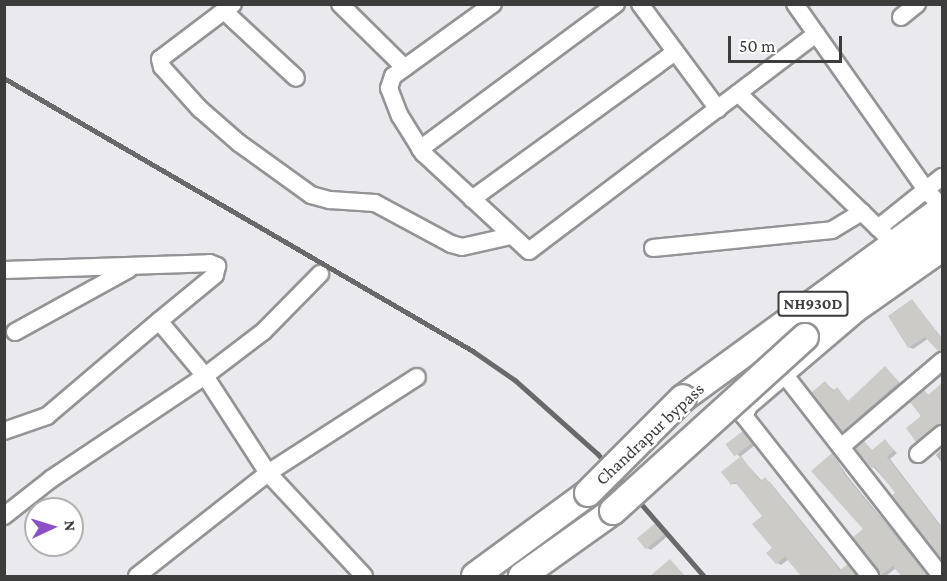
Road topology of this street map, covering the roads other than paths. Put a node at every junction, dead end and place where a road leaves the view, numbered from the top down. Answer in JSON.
{"nodes":[{"id":1,"x":340,"y":4,"type":"edge"},
{"id":2,"x":493,"y":4,"type":"edge"},
{"id":3,"x":616,"y":4,"type":"edge"},
{"id":4,"x":640,"y":4,"type":"edge"},
{"id":5,"x":917,"y":4,"type":"edge"},
{"id":6,"x":797,"y":5,"type":"edge"},
{"id":7,"x":228,"y":8,"type":"edge"},
{"id":8,"x":901,"y":17,"type":"dead end"},
{"id":9,"x":816,"y":34,"type":"junction"},
{"id":10,"x":675,"y":52,"type":"junction"},
{"id":11,"x":405,"y":68,"type":"junction"},
{"id":12,"x":296,"y":78,"type":"dead end"},
{"id":13,"x":738,"y":93,"type":"junction"},
{"id":14,"x":718,"y":109,"type":"junction"},
{"id":15,"x":420,"y":149,"type":"junction"},
{"id":16,"x":942,"y":177,"type":"edge"},
{"id":17,"x":926,"y":190,"type":"junction"},
{"id":18,"x":472,"y":199,"type":"junction"},
{"id":19,"x":942,"y":208,"type":"edge"},
{"id":20,"x":862,"y":212,"type":"junction"},
{"id":21,"x":942,"y":232,"type":"edge"},
{"id":22,"x":511,"y":236,"type":"junction"},
{"id":23,"x":886,"y":236,"type":"junction"},
{"id":24,"x":653,"y":248,"type":"dead end"},
{"id":25,"x":942,"y":254,"type":"edge"},
{"id":26,"x":132,"y":267,"type":"junction"},
{"id":27,"x":4,"y":270,"type":"edge"},
{"id":28,"x":320,"y":274,"type":"dead end"},
{"id":29,"x":159,"y":321,"type":"junction"},
{"id":30,"x":8,"y":336,"type":"edge"},
{"id":31,"x":942,"y":361,"type":"edge"},
{"id":32,"x":784,"y":375,"type":"junction"},
{"id":33,"x":204,"y":376,"type":"junction"},
{"id":34,"x":417,"y":377,"type":"dead end"},
{"id":35,"x":4,"y":431,"type":"edge"},
{"id":36,"x":942,"y":434,"type":"edge"},
{"id":37,"x":841,"y":447,"type":"junction"},
{"id":38,"x":918,"y":454,"type":"dead end"},
{"id":39,"x":268,"y":473,"type":"junction"},
{"id":40,"x":4,"y":516,"type":"edge"},
{"id":41,"x":137,"y":576,"type":"edge"},
{"id":42,"x":364,"y":576,"type":"edge"},
{"id":43,"x":475,"y":576,"type":"edge"},
{"id":44,"x":522,"y":576,"type":"edge"},
{"id":45,"x":870,"y":576,"type":"edge"},
{"id":46,"x":941,"y":576,"type":"edge"}],
"edges":[{"from":1,"to":11,"type":"street"},
{"from":2,"to":11,"type":"street"},
{"from":3,"to":15,"type":"street"},
{"from":4,"to":10,"type":"street"},
{"from":5,"to":8,"type":"street"},
{"from":6,"to":9,"type":"street"},
{"from":7,"to":12,"type":"street"},
{"from":7,"to":22,"type":"street"},
{"from":9,"to":13,"type":"street"},
{"from":9,"to":17,"type":"street"},
{"from":10,"to":14,"type":"street"},
{"from":10,"to":18,"type":"street"},
{"from":11,"to":15,"type":"street"},
{"from":13,"to":14,"type":"street"},
{"from":13,"to":20,"type":"street"},
{"from":14,"to":22,"type":"street"},
{"from":15,"to":18,"type":"street"},
{"from":16,"to":17,"type":"street"},
{"from":17,"to":19,"type":"street"},
{"from":17,"to":23,"type":"street"},
{"from":18,"to":22,"type":"street"},
{"from":19,"to":23,"type":"highway","name":"Chandrapur bypass","number":"NH930D"},
{"from":20,"to":23,"type":"street"},
{"from":20,"to":24,"type":"street"},
{"from":21,"to":44,"type":"highway","name":"Chandrapur bypass","number":"NH930D","bridge":true},
{"from":23,"to":43,"type":"highway","name":"Chandrapur bypass","number":"NH930D","bridge":true},
{"from":25,"to":32,"type":"street"},
{"from":26,"to":27,"type":"street"},
{"from":26,"to":29,"type":"street"},
{"from":26,"to":30,"type":"street"},
{"from":28,"to":33,"type":"street"},
{"from":29,"to":33,"type":"street"},
{"from":29,"to":35,"type":"street"},
{"from":31,"to":37,"type":"street"},
{"from":32,"to":37,"type":"street"},
{"from":32,"to":45,"type":"street"},
{"from":33,"to":39,"type":"street"},
{"from":33,"to":40,"type":"street"},
{"from":34,"to":39,"type":"street"},
{"from":36,"to":38,"type":"street"},
{"from":37,"to":46,"type":"street"},
{"from":39,"to":41,"type":"street"},
{"from":39,"to":42,"type":"street"}]}
